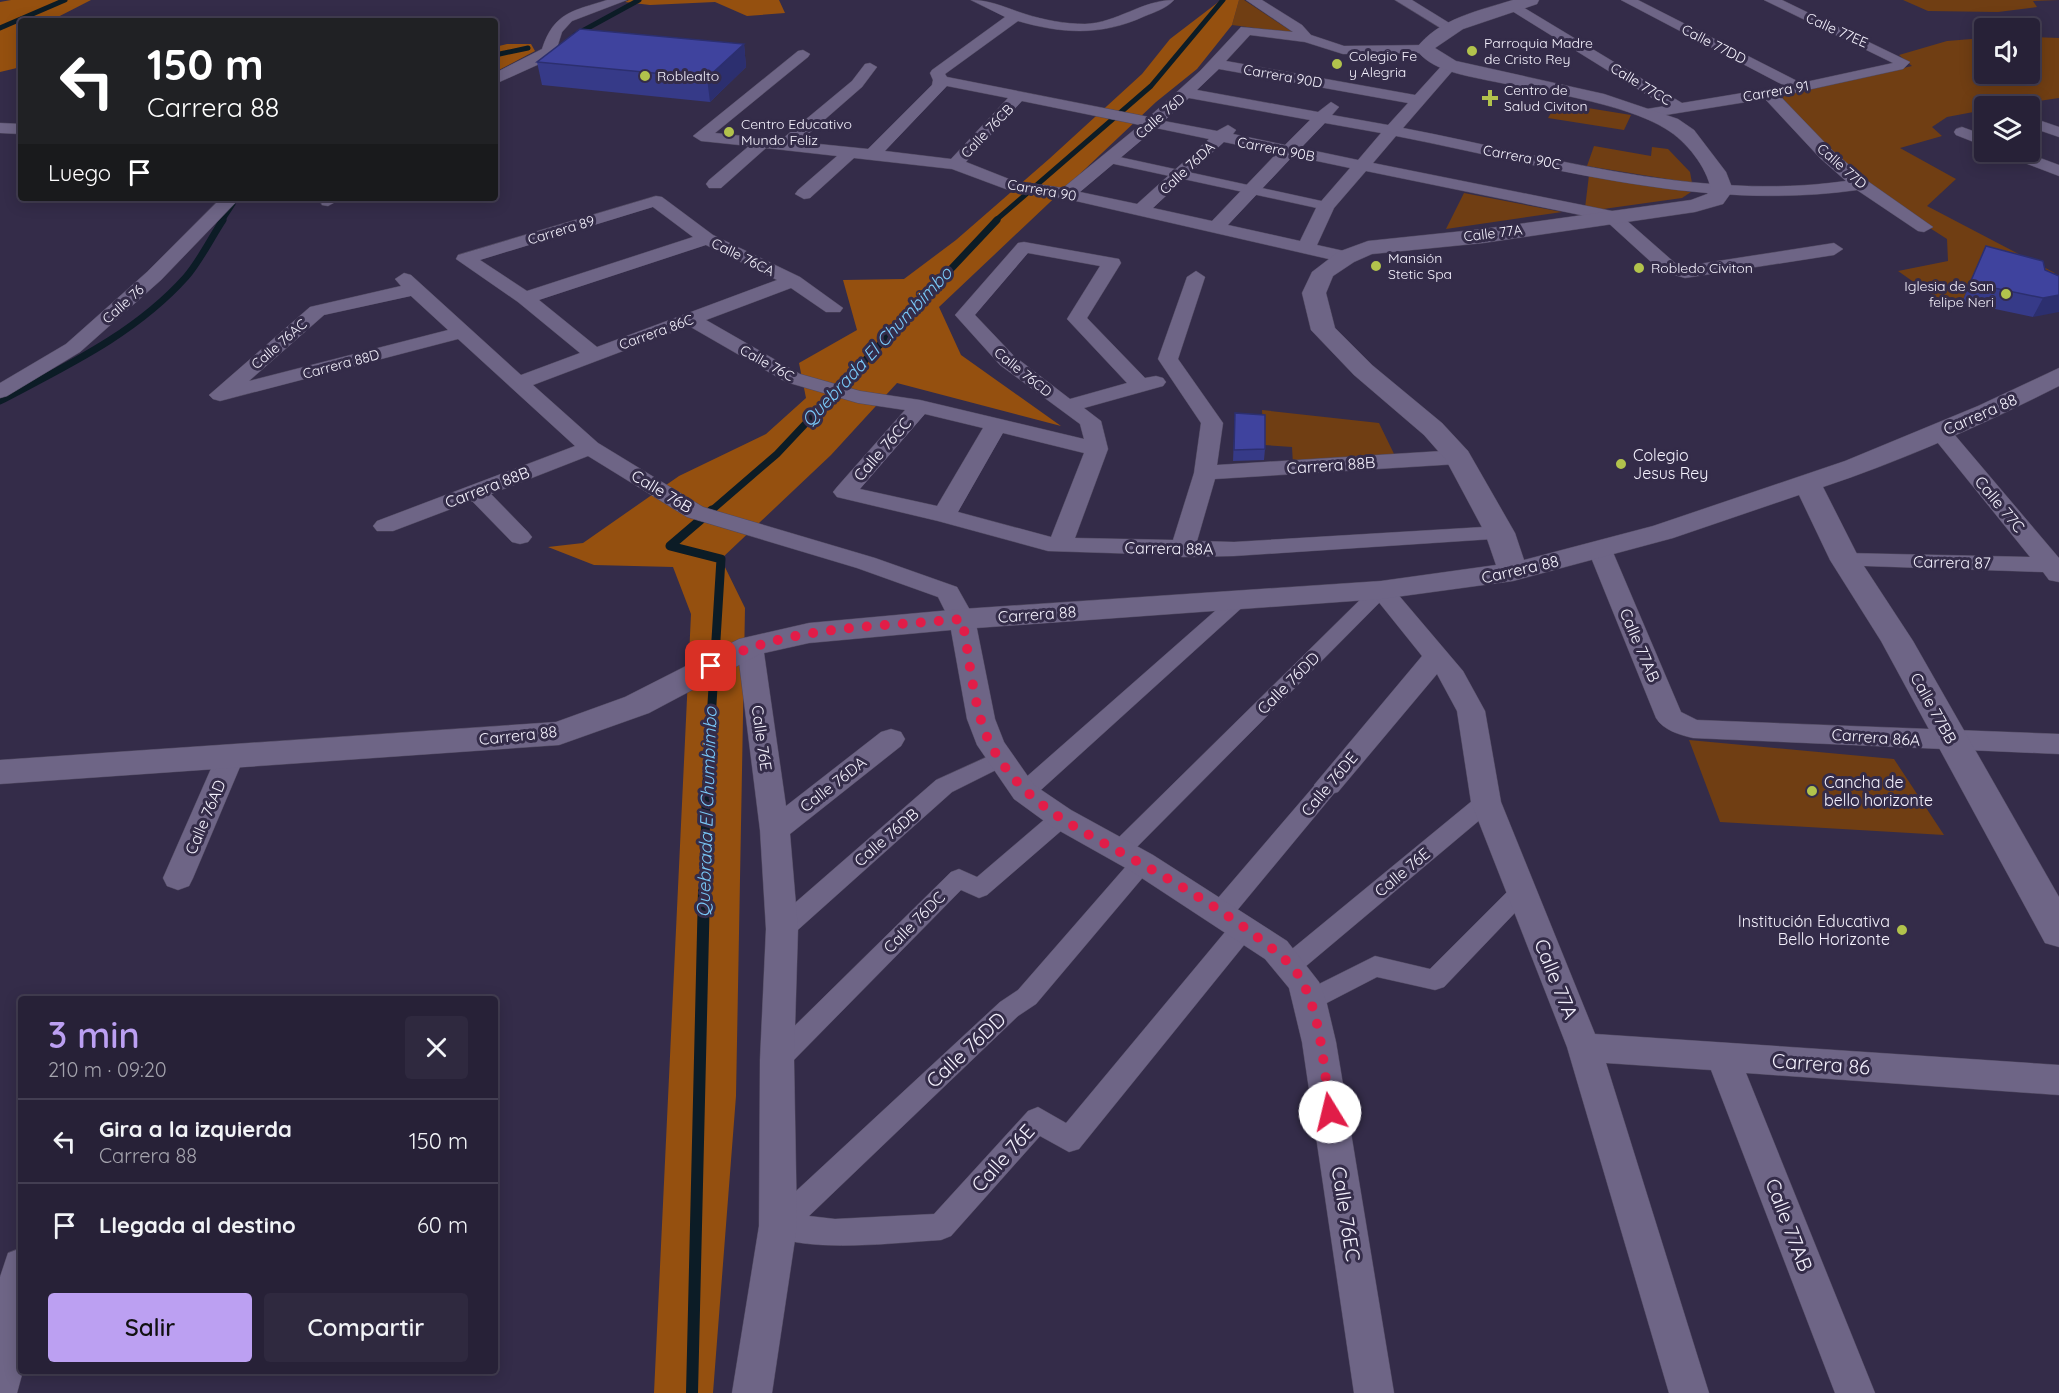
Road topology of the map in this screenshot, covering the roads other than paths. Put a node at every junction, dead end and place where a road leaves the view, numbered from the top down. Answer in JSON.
{"nodes":[{"id":1,"x":620,"y":0,"type":"edge"},
{"id":2,"x":978,"y":0,"type":"edge"},
{"id":3,"x":1167,"y":0,"type":"edge"},
{"id":4,"x":1253,"y":0,"type":"edge"},
{"id":5,"x":1402,"y":0,"type":"edge"},
{"id":6,"x":1532,"y":0,"type":"edge"},
{"id":7,"x":1628,"y":0,"type":"edge"},
{"id":8,"x":1771,"y":0,"type":"edge"},
{"id":9,"x":1511,"y":6,"type":"junction"},
{"id":10,"x":1014,"y":17,"type":"junction"},
{"id":11,"x":1452,"y":29,"type":"junction"},
{"id":12,"x":1307,"y":39,"type":"junction"},
{"id":13,"x":1425,"y":50,"type":"junction"},
{"id":14,"x":803,"y":54,"type":"dead end"},
{"id":15,"x":1902,"y":62,"type":"joint"},
{"id":16,"x":1218,"y":64,"type":"junction"},
{"id":17,"x":1450,"y":65,"type":"junction"},
{"id":18,"x":870,"y":67,"type":"dead end"},
{"id":19,"x":1286,"y":76,"type":"junction"},
{"id":20,"x":498,"y":79,"type":"edge"},
{"id":21,"x":941,"y":80,"type":"junction"},
{"id":22,"x":1350,"y":88,"type":"junction"},
{"id":23,"x":1800,"y":88,"type":"junction"},
{"id":24,"x":1187,"y":93,"type":"junction"},
{"id":25,"x":1769,"y":94,"type":"junction"},
{"id":26,"x":1018,"y":96,"type":"junction"},
{"id":27,"x":1419,"y":100,"type":"junction"},
{"id":28,"x":1255,"y":105,"type":"junction"},
{"id":29,"x":1678,"y":107,"type":"junction"},
{"id":30,"x":1647,"y":113,"type":"junction"},
{"id":31,"x":1321,"y":117,"type":"junction"},
{"id":32,"x":1151,"y":124,"type":"junction"},
{"id":33,"x":2040,"y":125,"type":"edge"},
{"id":34,"x":0,"y":128,"type":"edge"},
{"id":35,"x":18,"y":129,"type":"edge"},
{"id":36,"x":1392,"y":130,"type":"junction"},
{"id":37,"x":1962,"y":132,"type":"dead end"},
{"id":38,"x":2059,"y":132,"type":"edge"},
{"id":39,"x":1974,"y":137,"type":"edge"},
{"id":40,"x":1219,"y":138,"type":"junction"},
{"id":41,"x":762,"y":143,"type":"junction"},
{"id":42,"x":785,"y":145,"type":"junction"},
{"id":43,"x":851,"y":152,"type":"junction"},
{"id":44,"x":1288,"y":152,"type":"junction"},
{"id":45,"x":873,"y":154,"type":"junction"},
{"id":46,"x":1110,"y":159,"type":"junction"},
{"id":47,"x":2036,"y":162,"type":"edge"},
{"id":48,"x":955,"y":164,"type":"junction"},
{"id":49,"x":1360,"y":166,"type":"junction"},
{"id":50,"x":2059,"y":171,"type":"edge"},
{"id":51,"x":1181,"y":174,"type":"junction"},
{"id":52,"x":715,"y":184,"type":"dead end"},
{"id":53,"x":1860,"y":184,"type":"junction"},
{"id":54,"x":1252,"y":190,"type":"junction"},
{"id":55,"x":1722,"y":190,"type":"junction"},
{"id":56,"x":804,"y":194,"type":"dead end"},
{"id":57,"x":1067,"y":194,"type":"junction"},
{"id":58,"x":228,"y":201,"type":"edge"},
{"id":59,"x":656,"y":201,"type":"joint"},
{"id":60,"x":1326,"y":206,"type":"junction"},
{"id":61,"x":1141,"y":210,"type":"junction"},
{"id":62,"x":1611,"y":216,"type":"junction"},
{"id":63,"x":1216,"y":227,"type":"junction"},
{"id":64,"x":1924,"y":227,"type":"dead end"},
{"id":65,"x":707,"y":239,"type":"junction"},
{"id":66,"x":1306,"y":248,"type":"junction"},
{"id":67,"x":1834,"y":249,"type":"dead end"},
{"id":68,"x":1346,"y":257,"type":"junction"},
{"id":69,"x":1196,"y":277,"type":"dead end"},
{"id":70,"x":793,"y":281,"type":"junction"},
{"id":71,"x":410,"y":284,"type":"joint"},
{"id":72,"x":525,"y":298,"type":"junction"},
{"id":73,"x":833,"y":308,"type":"dead end"},
{"id":74,"x":690,"y":319,"type":"junction"},
{"id":75,"x":462,"y":332,"type":"junction"},
{"id":76,"x":595,"y":355,"type":"junction"},
{"id":77,"x":1173,"y":367,"type":"junction"},
{"id":78,"x":2059,"y":376,"type":"edge"},
{"id":79,"x":518,"y":383,"type":"junction"},
{"id":80,"x":1141,"y":386,"type":"junction"},
{"id":81,"x":0,"y":392,"type":"edge"},
{"id":82,"x":220,"y":396,"type":"joint"},
{"id":83,"x":920,"y":406,"type":"junction"},
{"id":84,"x":1068,"y":406,"type":"junction"},
{"id":85,"x":996,"y":425,"type":"junction"},
{"id":86,"x":1940,"y":432,"type":"junction"},
{"id":87,"x":590,"y":448,"type":"junction"},
{"id":88,"x":1097,"y":449,"type":"junction"},
{"id":89,"x":1458,"y":457,"type":"junction"},
{"id":90,"x":1205,"y":473,"type":"junction"},
{"id":91,"x":1807,"y":484,"type":"junction"},
{"id":92,"x":476,"y":491,"type":"junction"},
{"id":93,"x":844,"y":492,"type":"joint"},
{"id":94,"x":944,"y":515,"type":"junction"},
{"id":95,"x":385,"y":526,"type":"dead end"},
{"id":96,"x":1500,"y":533,"type":"junction"},
{"id":97,"x":520,"y":537,"type":"dead end"},
{"id":98,"x":1060,"y":545,"type":"junction"},
{"id":99,"x":1182,"y":550,"type":"junction"},
{"id":100,"x":1600,"y":550,"type":"junction"},
{"id":101,"x":1845,"y":560,"type":"junction"},
{"id":102,"x":2056,"y":568,"type":"edge"},
{"id":103,"x":1513,"y":572,"type":"junction"},
{"id":104,"x":1380,"y":590,"type":"junction"},
{"id":105,"x":1239,"y":600,"type":"junction"},
{"id":106,"x":962,"y":619,"type":"junction"},
{"id":107,"x":1437,"y":656,"type":"junction"},
{"id":108,"x":724,"y":659,"type":"junction"},
{"id":109,"x":1693,"y":729,"type":"joint"},
{"id":110,"x":891,"y":739,"type":"dead end"},
{"id":111,"x":1952,"y":741,"type":"junction"},
{"id":112,"x":2059,"y":744,"type":"edge"},
{"id":113,"x":231,"y":755,"type":"junction"},
{"id":114,"x":1000,"y":759,"type":"junction"},
{"id":115,"x":0,"y":772,"type":"edge"},
{"id":116,"x":1328,"y":785,"type":"joint"},
{"id":117,"x":1024,"y":792,"type":"junction"},
{"id":118,"x":1486,"y":802,"type":"junction"},
{"id":119,"x":1060,"y":818,"type":"junction"},
{"id":120,"x":775,"y":830,"type":"junction"},
{"id":121,"x":1130,"y":857,"type":"junction"},
{"id":122,"x":178,"y":878,"type":"dead end"},
{"id":123,"x":1521,"y":892,"type":"junction"},
{"id":124,"x":1232,"y":920,"type":"junction"},
{"id":125,"x":782,"y":928,"type":"junction"},
{"id":126,"x":2059,"y":932,"type":"edge"},
{"id":127,"x":1290,"y":965,"type":"junction"},
{"id":128,"x":1310,"y":1000,"type":"junction"},
{"id":129,"x":1584,"y":1047,"type":"junction"},
{"id":130,"x":1723,"y":1057,"type":"junction"},
{"id":131,"x":777,"y":1060,"type":"junction"},
{"id":132,"x":2059,"y":1080,"type":"edge"},
{"id":133,"x":778,"y":1226,"type":"junction"},
{"id":134,"x":18,"y":1283,"type":"edge"},
{"id":135,"x":0,"y":1385,"type":"edge"},
{"id":136,"x":4,"y":1393,"type":"edge"},
{"id":137,"x":752,"y":1393,"type":"edge"},
{"id":138,"x":1374,"y":1393,"type":"edge"},
{"id":139,"x":1689,"y":1393,"type":"edge"},
{"id":140,"x":1855,"y":1393,"type":"edge"}],
"edges":[{"from":1,"to":20,"type":"street"},
{"from":2,"to":10,"type":"street"},
{"from":3,"to":10,"type":"street"},
{"from":4,"to":12,"type":"street"},
{"from":5,"to":11,"type":"street"},
{"from":6,"to":9,"type":"street"},
{"from":7,"to":23,"type":"street","name":"Calle 77DD"},
{"from":8,"to":15,"type":"street","name":"Calle 77EE"},
{"from":9,"to":11,"type":"street"},
{"from":9,"to":29,"type":"street","name":"Calle 77CC"},
{"from":10,"to":21,"type":"street"},
{"from":11,"to":13,"type":"street"},
{"from":12,"to":13,"type":"street"},
{"from":12,"to":16,"type":"street","name":"Calle 76D"},
{"from":13,"to":17,"type":"street"},
{"from":14,"to":41,"type":"street","name":"Carrera 90"},
{"from":15,"to":23,"type":"street","name":"Carrera 91"},
{"from":16,"to":19,"type":"street","name":"Carrera 90D"},
{"from":16,"to":24,"type":"street","name":"Calle 76D"},
{"from":17,"to":27,"type":"street"},
{"from":17,"to":30,"type":"street"},
{"from":18,"to":42,"type":"street"},
{"from":19,"to":22,"type":"street","name":"Carrera 90D"},
{"from":19,"to":28,"type":"street","name":"Calle 76DA"},
{"from":21,"to":26,"type":"street","name":"Carrera 90B"},
{"from":21,"to":45,"type":"street"},
{"from":22,"to":27,"type":"street","name":"Carrera 90D"},
{"from":22,"to":31,"type":"street"},
{"from":23,"to":25,"type":"street","name":"Carrera 91"},
{"from":24,"to":28,"type":"street","name":"Carrera 90C"},
{"from":24,"to":32,"type":"street","name":"Calle 76D"},
{"from":25,"to":29,"type":"street","name":"Carrera 91"},
{"from":25,"to":53,"type":"street","name":"Calle 77D"},
{"from":26,"to":32,"type":"street","name":"Carrera 90B"},
{"from":26,"to":48,"type":"street","name":"Calle 76CB"},
{"from":27,"to":36,"type":"street"},
{"from":28,"to":31,"type":"street","name":"Carrera 90C"},
{"from":28,"to":40,"type":"street","name":"Calle 76DA"},
{"from":29,"to":30,"type":"street","name":"Carrera 91"},
{"from":30,"to":55,"type":"street"},
{"from":31,"to":36,"type":"street","name":"Carrera 90C"},
{"from":31,"to":44,"type":"street"},
{"from":32,"to":40,"type":"street","name":"Carrera 90B"},
{"from":32,"to":46,"type":"street","name":"Calle 76D"},
{"from":33,"to":38,"type":"street"},
{"from":34,"to":35,"type":"street"},
{"from":36,"to":49,"type":"street"},
{"from":36,"to":55,"type":"street","name":"Carrera 90C"},
{"from":37,"to":39,"type":"street"},
{"from":40,"to":44,"type":"street","name":"Carrera 90B"},
{"from":40,"to":51,"type":"street","name":"Calle 76DA"},
{"from":41,"to":42,"type":"street","name":"Carrera 90"},
{"from":41,"to":52,"type":"street"},
{"from":42,"to":43,"type":"street","name":"Carrera 90"},
{"from":43,"to":45,"type":"street","name":"Carrera 90"},
{"from":43,"to":56,"type":"street"},
{"from":44,"to":49,"type":"street","name":"Carrera 90B"},
{"from":44,"to":54,"type":"street"},
{"from":45,"to":48,"type":"street","name":"Carrera 90"},
{"from":46,"to":51,"type":"street"},
{"from":46,"to":57,"type":"street","name":"Calle 76D"},
{"from":47,"to":50,"type":"street"},
{"from":48,"to":57,"type":"street","name":"Carrera 90"},
{"from":49,"to":60,"type":"street"},
{"from":49,"to":62,"type":"street","name":"Carrera 90B"},
{"from":51,"to":54,"type":"street"},
{"from":51,"to":61,"type":"street","name":"Calle 76DA"},
{"from":53,"to":55,"type":"street","name":"Carrera 90C"},
{"from":53,"to":64,"type":"street","name":"Calle 77D"},
{"from":54,"to":60,"type":"street"},
{"from":54,"to":63,"type":"street"},
{"from":55,"to":62,"type":"street","name":"Calle 77A"},
{"from":57,"to":61,"type":"street","name":"Carrera 90"},
{"from":58,"to":81,"type":"street","name":"Calle 76"},
{"from":59,"to":65,"type":"street","name":"Calle 76CA"},
{"from":59,"to":72,"type":"street","name":"Carrera 89"},
{"from":60,"to":66,"type":"street"},
{"from":61,"to":63,"type":"street","name":"Carrera 90"},
{"from":62,"to":67,"type":"street"},
{"from":62,"to":68,"type":"street","name":"Calle 77A"},
{"from":63,"to":66,"type":"street","name":"Carrera 90"},
{"from":65,"to":70,"type":"street","name":"Calle 76CA"},
{"from":65,"to":72,"type":"street"},
{"from":66,"to":68,"type":"street","name":"Carrera 90"},
{"from":68,"to":89,"type":"street","name":"Calle 77A"},
{"from":69,"to":77,"type":"street"},
{"from":70,"to":73,"type":"street","name":"Calle 76CA"},
{"from":70,"to":74,"type":"street","name":"Carrera 86C"},
{"from":71,"to":75,"type":"street","name":"Calle 76B"},
{"from":71,"to":82,"type":"street","name":"Calle 76AC"},
{"from":72,"to":76,"type":"street"},
{"from":74,"to":76,"type":"street","name":"Carrera 86C"},
{"from":74,"to":83,"type":"street","name":"Calle 76C"},
{"from":75,"to":79,"type":"street","name":"Calle 76B"},
{"from":75,"to":82,"type":"street","name":"Carrera 88D"},
{"from":76,"to":79,"type":"street","name":"Carrera 86C"},
{"from":77,"to":80,"type":"street"},
{"from":77,"to":90,"type":"street"},
{"from":78,"to":86,"type":"street","name":"Carrera 88"},
{"from":79,"to":87,"type":"street","name":"Calle 76B"},
{"from":80,"to":84,"type":"street"},
{"from":80,"to":84,"type":"street","name":"Calle 76CD"},
{"from":83,"to":85,"type":"street"},
{"from":83,"to":93,"type":"street","name":"Calle 76CC"},
{"from":84,"to":88,"type":"street","name":"Calle 76CD"},
{"from":85,"to":88,"type":"street"},
{"from":85,"to":94,"type":"street"},
{"from":86,"to":91,"type":"street","name":"Carrera 88"},
{"from":86,"to":102,"type":"street","name":"Calle 77C"},
{"from":87,"to":92,"type":"street","name":"Carrera 88B"},
{"from":87,"to":106,"type":"street","name":"Calle 76B"},
{"from":88,"to":98,"type":"street"},
{"from":89,"to":90,"type":"street","name":"Carrera 88B"},
{"from":89,"to":96,"type":"street","name":"Calle 77A"},
{"from":90,"to":99,"type":"street"},
{"from":91,"to":100,"type":"street","name":"Carrera 88"},
{"from":91,"to":101,"type":"street","name":"Calle 77BB"},
{"from":92,"to":95,"type":"street","name":"Carrera 88B"},
{"from":92,"to":97,"type":"street"},
{"from":93,"to":94,"type":"street","name":"Carrera 88A"},
{"from":94,"to":98,"type":"street","name":"Carrera 88A"},
{"from":96,"to":99,"type":"street","name":"Carrera 88A"},
{"from":96,"to":103,"type":"street","name":"Calle 77A"},
{"from":98,"to":99,"type":"street","name":"Carrera 88A"},
{"from":100,"to":103,"type":"street","name":"Carrera 88"},
{"from":100,"to":109,"type":"street","name":"Calle 77AB"},
{"from":101,"to":102,"type":"street","name":"Carrera 87"},
{"from":101,"to":111,"type":"street","name":"Calle 77BB"},
{"from":103,"to":104,"type":"street","name":"Carrera 88"},
{"from":104,"to":105,"type":"street","name":"Carrera 88"},
{"from":104,"to":107,"type":"street","name":"Calle 77A"},
{"from":104,"to":121,"type":"street","name":"Calle 76DD"},
{"from":105,"to":106,"type":"street","name":"Carrera 88"},
{"from":105,"to":117,"type":"street"},
{"from":106,"to":108,"type":"street","name":"Carrera 88"},
{"from":106,"to":114,"type":"street","name":"Calle 76EC"},
{"from":107,"to":116,"type":"street","name":"Calle 76DE"},
{"from":107,"to":118,"type":"street","name":"Calle 77A"},
{"from":108,"to":113,"type":"street","name":"Carrera 88"},
{"from":108,"to":120,"type":"street","name":"Calle 76E"},
{"from":109,"to":111,"type":"street","name":"Carrera 86A"},
{"from":110,"to":120,"type":"street","name":"Calle 76DA"},
{"from":111,"to":112,"type":"street","name":"Carrera 86A"},
{"from":111,"to":126,"type":"street","name":"Calle 77BB"},
{"from":113,"to":115,"type":"street","name":"Carrera 88"},
{"from":113,"to":122,"type":"street","name":"Calle 76AD"},
{"from":114,"to":117,"type":"street","name":"Calle 76EC"},
{"from":114,"to":125,"type":"street","name":"Calle 76DB"},
{"from":116,"to":124,"type":"street","name":"Calle 76DE"},
{"from":117,"to":119,"type":"street","name":"Calle 76EC"},
{"from":118,"to":123,"type":"street","name":"Calle 77A"},
{"from":118,"to":127,"type":"street","name":"Calle 76E"},
{"from":119,"to":121,"type":"street","name":"Calle 76EC"},
{"from":119,"to":131,"type":"street","name":"Calle 76DC"},
{"from":120,"to":125,"type":"street","name":"Calle 76E"},
{"from":121,"to":124,"type":"street","name":"Calle 76EC"},
{"from":121,"to":133,"type":"street","name":"Calle 76DD"},
{"from":123,"to":128,"type":"street"},
{"from":123,"to":129,"type":"street","name":"Calle 77A"},
{"from":124,"to":127,"type":"street","name":"Calle 76EC"},
{"from":124,"to":133,"type":"street","name":"Calle 76E"},
{"from":125,"to":131,"type":"street","name":"Calle 76E"},
{"from":127,"to":128,"type":"street","name":"Calle 76EC"},
{"from":128,"to":138,"type":"street","name":"Calle 76EC"},
{"from":129,"to":130,"type":"street","name":"Carrera 86"},
{"from":129,"to":139,"type":"street","name":"Calle 77A"},
{"from":130,"to":132,"type":"street","name":"Carrera 86"},
{"from":130,"to":140,"type":"street","name":"Calle 77AB"},
{"from":131,"to":133,"type":"street","name":"Calle 76E"},
{"from":133,"to":137,"type":"street","name":"Calle 76E"},
{"from":134,"to":135,"type":"street"},
{"from":135,"to":136,"type":"street"}]}
